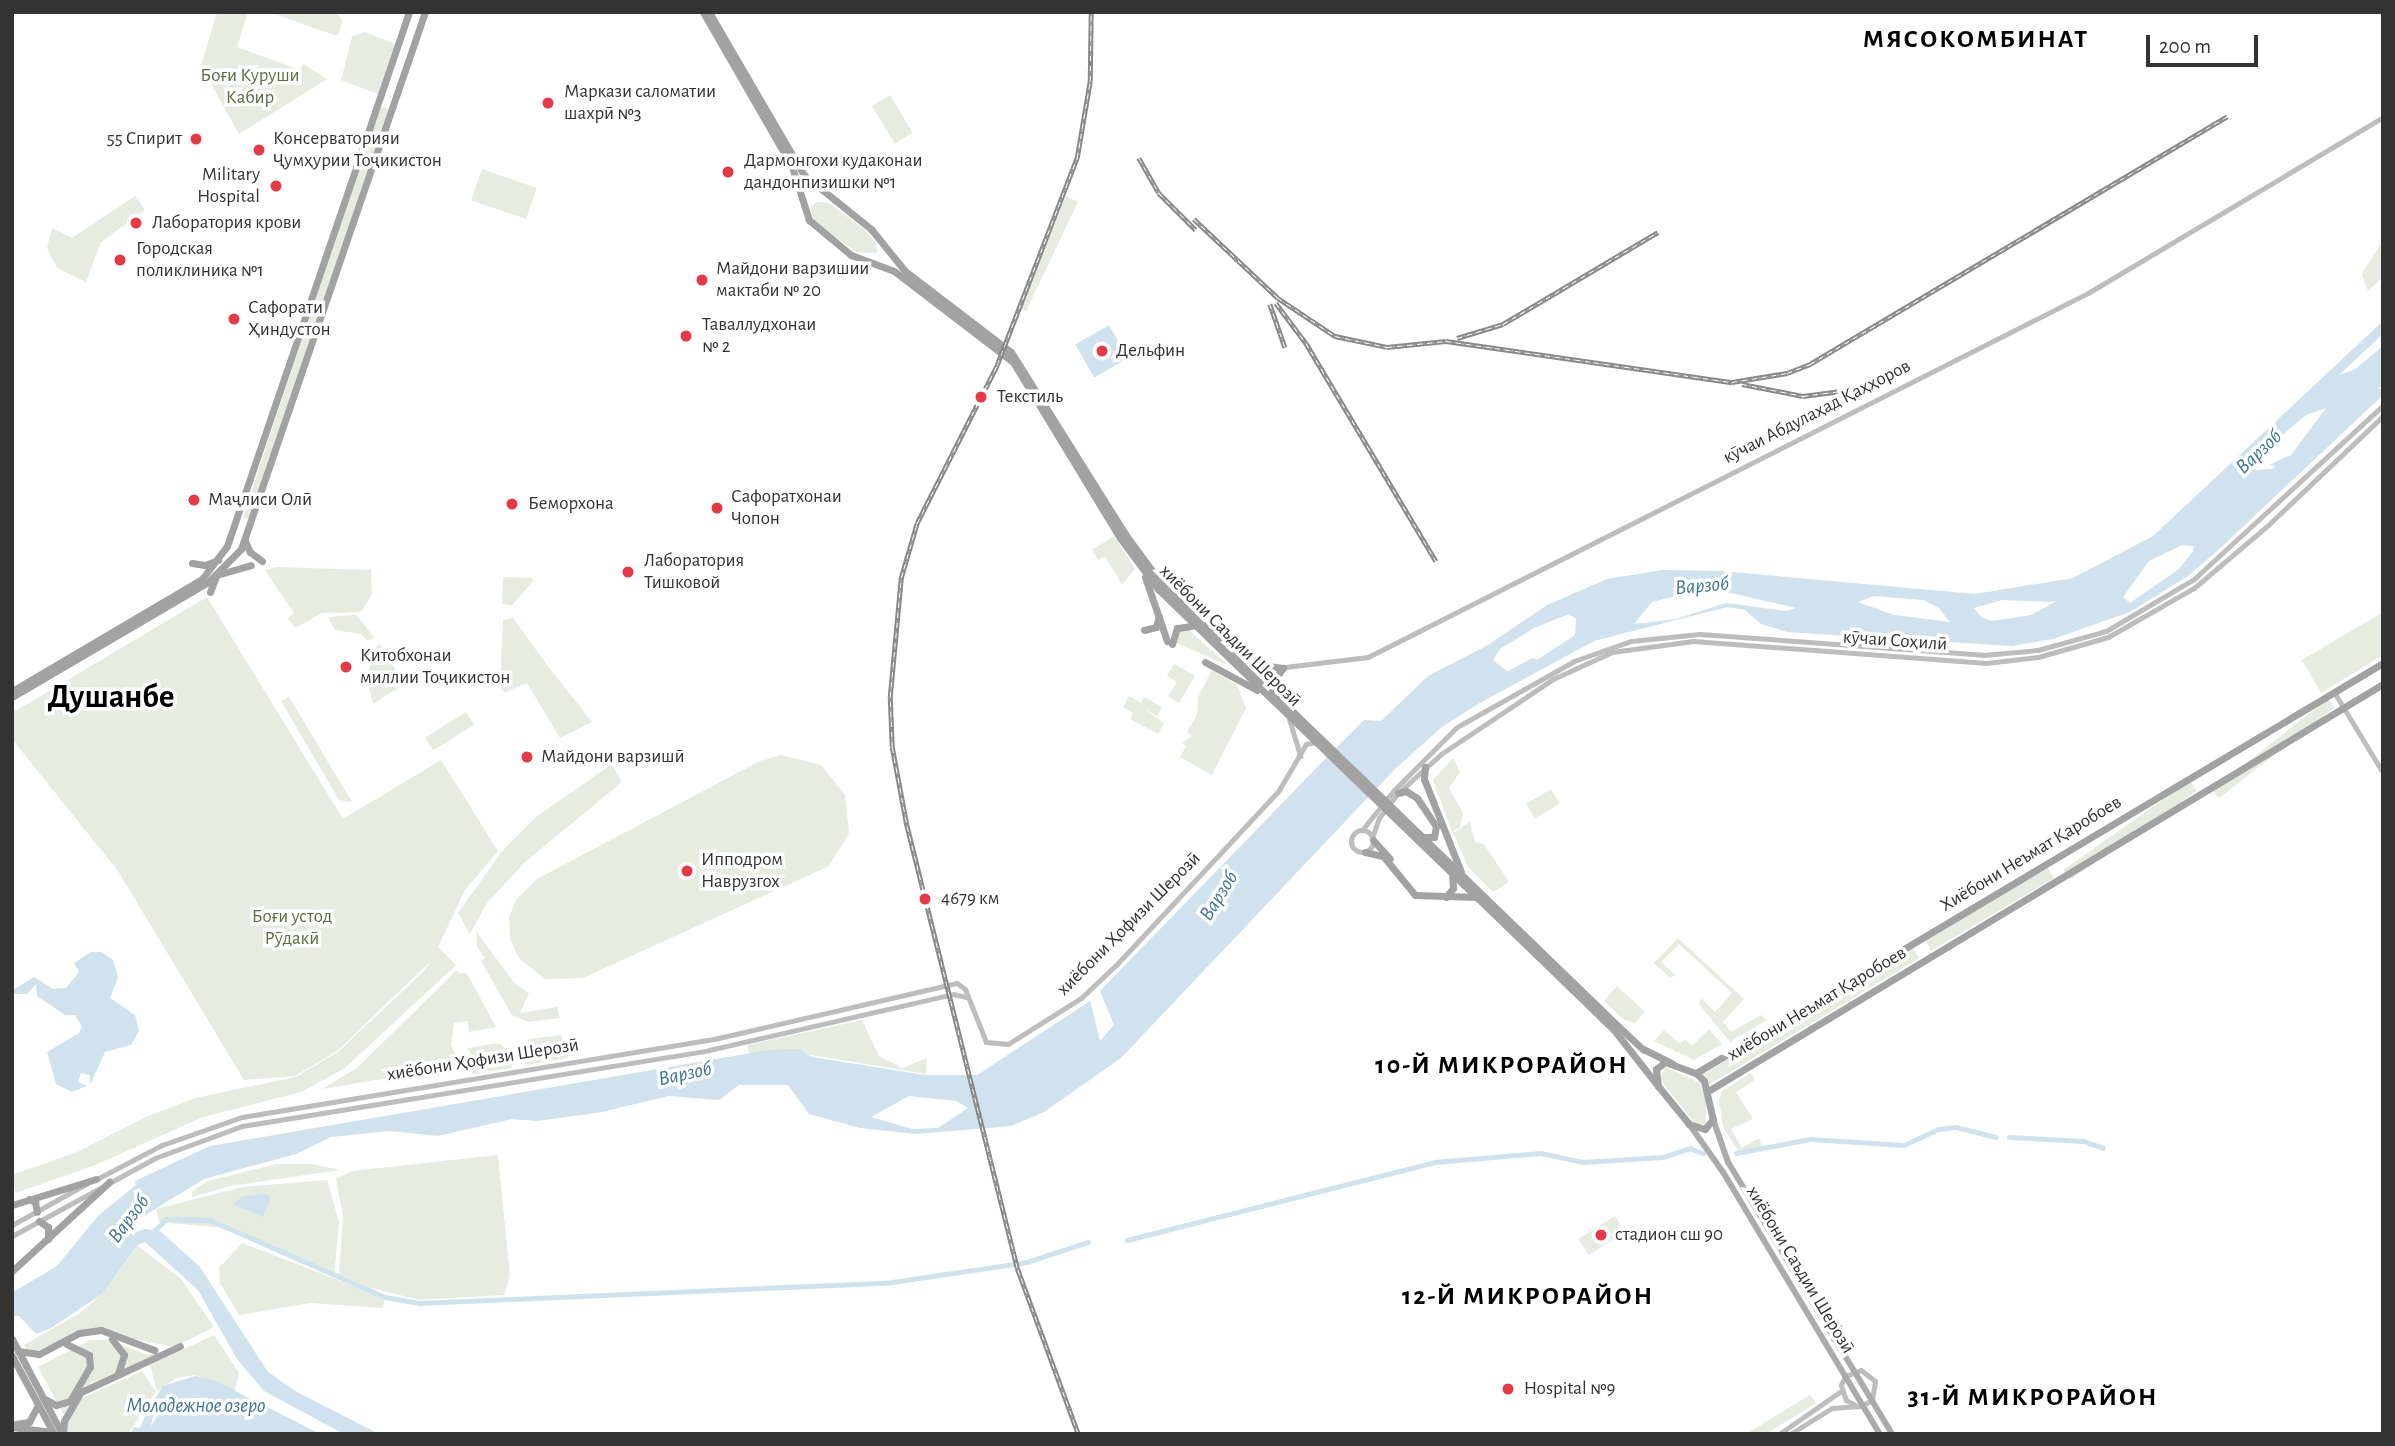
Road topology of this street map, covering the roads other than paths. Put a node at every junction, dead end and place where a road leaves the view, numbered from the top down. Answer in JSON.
{"nodes":[{"id":1,"x":409,"y":12,"type":"edge"},
{"id":2,"x":425,"y":12,"type":"edge"},
{"id":3,"x":703,"y":12,"type":"edge"},
{"id":4,"x":709,"y":12,"type":"edge"},
{"id":5,"x":2382,"y":119,"type":"edge"},
{"id":6,"x":2383,"y":404,"type":"edge"},
{"id":7,"x":2383,"y":416,"type":"edge"},
{"id":8,"x":2332,"y":452,"type":"junction"},
{"id":9,"x":2339,"y":458,"type":"junction"},
{"id":10,"x":2318,"y":466,"type":"junction"},
{"id":11,"x":2324,"y":473,"type":"junction"},
{"id":12,"x":233,"y":534,"type":"junction"},
{"id":13,"x":246,"y":539,"type":"junction"},
{"id":14,"x":218,"y":560,"type":"junction"},
{"id":15,"x":262,"y":561,"type":"dead end"},
{"id":16,"x":192,"y":563,"type":"dead end"},
{"id":17,"x":251,"y":565,"type":"dead end"},
{"id":18,"x":1140,"y":567,"type":"junction"},
{"id":19,"x":218,"y":575,"type":"junction"},
{"id":20,"x":210,"y":592,"type":"dead end"},
{"id":21,"x":1160,"y":615,"type":"junction"},
{"id":22,"x":1192,"y":626,"type":"junction"},
{"id":23,"x":1144,"y":630,"type":"dead end"},
{"id":24,"x":1205,"y":662,"type":"dead end"},
{"id":25,"x":1239,"y":662,"type":"junction"},
{"id":26,"x":2383,"y":663,"type":"edge"},
{"id":27,"x":1283,"y":668,"type":"junction"},
{"id":28,"x":1245,"y":671,"type":"junction"},
{"id":29,"x":2383,"y":684,"type":"edge"},
{"id":30,"x":12,"y":691,"type":"edge"},
{"id":31,"x":2334,"y":692,"type":"junction"},
{"id":32,"x":1265,"y":694,"type":"junction"},
{"id":33,"x":12,"y":697,"type":"edge"},
{"id":34,"x":1277,"y":698,"type":"junction"},
{"id":35,"x":2343,"y":707,"type":"junction"},
{"id":36,"x":1288,"y":711,"type":"junction"},
{"id":37,"x":1469,"y":719,"type":"junction"},
{"id":38,"x":1474,"y":730,"type":"junction"},
{"id":39,"x":1446,"y":735,"type":"junction"},
{"id":40,"x":1316,"y":742,"type":"junction"},
{"id":41,"x":1452,"y":746,"type":"junction"},
{"id":42,"x":1330,"y":750,"type":"junction"},
{"id":43,"x":1300,"y":756,"type":"junction"},
{"id":44,"x":1424,"y":767,"type":"junction"},
{"id":45,"x":2383,"y":773,"type":"edge"},
{"id":46,"x":1398,"y":793,"type":"junction"},
{"id":47,"x":1390,"y":807,"type":"junction"},
{"id":48,"x":1362,"y":830,"type":"junction"},
{"id":49,"x":1423,"y":837,"type":"junction"},
{"id":50,"x":1373,"y":839,"type":"junction"},
{"id":51,"x":1365,"y":852,"type":"junction"},
{"id":52,"x":1395,"y":869,"type":"junction"},
{"id":53,"x":1452,"y":874,"type":"junction"},
{"id":54,"x":1462,"y":876,"type":"junction"},
{"id":55,"x":1446,"y":897,"type":"junction"},
{"id":56,"x":1478,"y":897,"type":"junction"},
{"id":57,"x":1944,"y":946,"type":"joint"},
{"id":58,"x":968,"y":1000,"type":"junction"},
{"id":59,"x":854,"y":1009,"type":"junction"},
{"id":60,"x":856,"y":1018,"type":"junction"},
{"id":61,"x":1672,"y":1063,"type":"junction"},
{"id":62,"x":1696,"y":1073,"type":"junction"},
{"id":63,"x":1658,"y":1086,"type":"junction"},
{"id":64,"x":1708,"y":1091,"type":"junction"},
{"id":65,"x":382,"y":1093,"type":"junction"},
{"id":66,"x":383,"y":1102,"type":"junction"},
{"id":67,"x":1713,"y":1119,"type":"junction"},
{"id":68,"x":1689,"y":1124,"type":"junction"},
{"id":69,"x":123,"y":1165,"type":"junction"},
{"id":70,"x":127,"y":1173,"type":"junction"},
{"id":71,"x":96,"y":1179,"type":"junction"},
{"id":72,"x":110,"y":1182,"type":"junction"},
{"id":73,"x":29,"y":1199,"type":"junction"},
{"id":74,"x":12,"y":1205,"type":"edge"},
{"id":75,"x":37,"y":1212,"type":"junction"},
{"id":76,"x":39,"y":1221,"type":"junction"},
{"id":77,"x":12,"y":1225,"type":"edge"},
{"id":78,"x":12,"y":1236,"type":"edge"},
{"id":79,"x":48,"y":1239,"type":"junction"},
{"id":80,"x":12,"y":1271,"type":"edge"},
{"id":81,"x":1839,"y":1327,"type":"dead end"},
{"id":82,"x":1811,"y":1332,"type":"dead end"},
{"id":83,"x":1821,"y":1334,"type":"junction"},
{"id":84,"x":12,"y":1339,"type":"edge"},
{"id":85,"x":112,"y":1339,"type":"dead end"},
{"id":86,"x":1834,"y":1339,"type":"junction"},
{"id":87,"x":66,"y":1344,"type":"dead end"},
{"id":88,"x":180,"y":1346,"type":"dead end"},
{"id":89,"x":154,"y":1350,"type":"dead end"},
{"id":90,"x":15,"y":1354,"type":"edge"},
{"id":91,"x":1854,"y":1371,"type":"junction"},
{"id":92,"x":117,"y":1374,"type":"junction"},
{"id":93,"x":1845,"y":1376,"type":"junction"},
{"id":94,"x":1841,"y":1391,"type":"junction"},
{"id":95,"x":1871,"y":1400,"type":"junction"},
{"id":96,"x":41,"y":1401,"type":"junction"},
{"id":97,"x":1859,"y":1405,"type":"junction"},
{"id":98,"x":12,"y":1426,"type":"edge"},
{"id":99,"x":53,"y":1433,"type":"edge"},
{"id":100,"x":1879,"y":1433,"type":"edge"},
{"id":101,"x":63,"y":1434,"type":"edge"},
{"id":102,"x":1779,"y":1434,"type":"edge"},
{"id":103,"x":1790,"y":1434,"type":"edge"},
{"id":104,"x":1892,"y":1434,"type":"edge"}],
"edges":[{"from":1,"to":12,"type":"highway"},
{"from":2,"to":13,"type":"highway"},
{"from":3,"to":18,"type":"highway","name":"хиёбони Саъдии Шерозӣ"},
{"from":4,"to":25,"type":"highway","name":"хиёбони Саъдии Шерозӣ"},
{"from":5,"to":27,"type":"main road","name":"кӯчаи Абдулаҳад Қаҳҳоров"},
{"from":6,"to":8,"type":"main road","name":"кӯчаи Соҳилӣ"},
{"from":7,"to":9,"type":"main road","name":"кӯчаи Соҳилӣ"},
{"from":8,"to":9,"type":"main road"},
{"from":8,"to":10,"type":"main road","name":"кӯчаи Соҳилӣ"},
{"from":9,"to":11,"type":"main road","name":"кӯчаи Соҳилӣ"},
{"from":10,"to":11,"type":"main road"},
{"from":10,"to":37,"type":"main road","name":"кӯчаи Соҳилӣ"},
{"from":11,"to":38,"type":"main road","name":"кӯчаи Соҳилӣ"},
{"from":12,"to":13,"type":"highway"},
{"from":12,"to":14,"type":"highway"},
{"from":13,"to":15,"type":"highway"},
{"from":13,"to":19,"type":"highway"},
{"from":14,"to":16,"type":"highway"},
{"from":14,"to":30,"type":"highway"},
{"from":17,"to":19,"type":"highway"},
{"from":18,"to":21,"type":"highway"},
{"from":18,"to":22,"type":"highway","name":"хиёбони Саъдии Шерозӣ"},
{"from":19,"to":20,"type":"highway"},
{"from":19,"to":33,"type":"highway"},
{"from":21,"to":22,"type":"highway"},
{"from":21,"to":23,"type":"highway"},
{"from":22,"to":28,"type":"highway","name":"хиёбони Саъдии Шерозӣ"},
{"from":24,"to":32,"type":"highway"},
{"from":25,"to":27,"type":"highway"},
{"from":25,"to":28,"type":"highway","name":"хиёбони Саъдии Шерозӣ"},
{"from":26,"to":31,"type":"highway","name":"Хиёбони Неъмат Қаробоев"},
{"from":27,"to":28,"type":"main road","name":"кӯчаи Абдулаҳад Қаҳҳоров"},
{"from":27,"to":34,"type":"highway"},
{"from":28,"to":32,"type":"highway","name":"хиёбони Саъдии Шерозӣ"},
{"from":28,"to":34,"type":"highway","name":"хиёбони Саъдии Шерозӣ"},
{"from":29,"to":35,"type":"highway","name":"Хиёбони Неъмат Қаробоев"},
{"from":31,"to":35,"type":"main road"},
{"from":31,"to":62,"type":"highway","name":"Хиёбони Неъмат Қаробоев"},
{"from":32,"to":36,"type":"highway","name":"хиёбони Саъдии Шерозӣ"},
{"from":34,"to":36,"type":"highway","name":"хиёбони Саъдии Шерозӣ"},
{"from":35,"to":45,"type":"main road"},
{"from":35,"to":57,"type":"highway","name":"Хиёбони Неъмат Қаробоев"},
{"from":36,"to":40,"type":"highway","name":"хиёбони Саъдии Шерозӣ"},
{"from":36,"to":42,"type":"highway","name":"хиёбони Саъдии Шерозӣ"},
{"from":36,"to":43,"type":"main road"},
{"from":37,"to":38,"type":"main road"},
{"from":37,"to":39,"type":"main road","name":"кӯчаи Соҳилӣ"},
{"from":38,"to":41,"type":"main road","name":"кӯчаи Соҳилӣ"},
{"from":39,"to":41,"type":"main road"},
{"from":39,"to":48,"type":"main road","name":"кӯчаи Соҳилӣ"},
{"from":40,"to":42,"type":"highway","name":"хиёбони Саъдии Шерозӣ"},
{"from":40,"to":43,"type":"main road"},
{"from":41,"to":44,"type":"main road","name":"кӯчаи Соҳилӣ"},
{"from":42,"to":47,"type":"highway","name":"хиёбони Саъдии Шерозӣ"},
{"from":43,"to":58,"type":"main road","name":"хиёбони Ҳофизи Шерозӣ"},
{"from":44,"to":46,"type":"main road","name":"кӯчаи Соҳилӣ"},
{"from":44,"to":54,"type":"highway"},
{"from":46,"to":49,"type":"highway"},
{"from":46,"to":50,"type":"main road","name":"кӯчаи Соҳилӣ"},
{"from":47,"to":49,"type":"highway","name":"хиёбони Саъдии Шерозӣ"},
{"from":47,"to":53,"type":"highway","name":"хиёбони Саъдии Шерозӣ"},
{"from":48,"to":50,"type":"main road"},
{"from":48,"to":51,"type":"main road"},
{"from":49,"to":54,"type":"highway","name":"хиёбони Саъдии Шерозӣ"},
{"from":50,"to":51,"type":"main road"},
{"from":50,"to":52,"type":"highway"},
{"from":51,"to":52,"type":"highway"},
{"from":52,"to":55,"type":"highway"},
{"from":53,"to":55,"type":"highway"},
{"from":53,"to":56,"type":"highway","name":"хиёбони Саъдии Шерозӣ"},
{"from":54,"to":61,"type":"highway","name":"хиёбони Саъдии Шерозӣ"},
{"from":55,"to":56,"type":"highway"},
{"from":56,"to":63,"type":"highway","name":"хиёбони Саъдии Шерозӣ"},
{"from":57,"to":64,"type":"highway","name":"хиёбони Неъмат Қаробоев"},
{"from":58,"to":59,"type":"main road","name":"хиёбони Ҳофизи Шерозӣ"},
{"from":58,"to":60,"type":"main road","name":"хиёбони Ҳофизи Шерозӣ"},
{"from":59,"to":60,"type":"main road"},
{"from":59,"to":65,"type":"main road","name":"хиёбони Ҳофизи Шерозӣ"},
{"from":60,"to":66,"type":"main road","name":"хиёбони Ҳофизи Шерозӣ"},
{"from":61,"to":62,"type":"highway","name":"хиёбони Саъдии Шерозӣ"},
{"from":61,"to":63,"type":"highway"},
{"from":62,"to":64,"type":"highway","name":"хиёбони Саъдии Шерозӣ"},
{"from":63,"to":68,"type":"highway","name":"хиёбони Саъдии Шерозӣ"},
{"from":64,"to":67,"type":"highway","name":"хиёбони Саъдии Шерозӣ"},
{"from":65,"to":66,"type":"main road"},
{"from":65,"to":69,"type":"main road","name":"хиёбони Ҳофизи Шерозӣ"},
{"from":66,"to":70,"type":"main road","name":"хиёбони Ҳофизи Шерозӣ"},
{"from":67,"to":68,"type":"highway"},
{"from":67,"to":86,"type":"main road","name":"хиёбони Саъдии Шерозӣ"},
{"from":68,"to":83,"type":"main road","name":"хиёбони Саъдии Шерозӣ"},
{"from":69,"to":70,"type":"main road"},
{"from":69,"to":71,"type":"main road","name":"хиёбони Ҳофизи Шерозӣ"},
{"from":70,"to":72,"type":"main road","name":"хиёбони Ҳофизи Шерозӣ"},
{"from":71,"to":73,"type":"highway"},
{"from":71,"to":75,"type":"main road","name":"хиёбони Ҳофизи Шерозӣ"},
{"from":72,"to":76,"type":"main road","name":"хиёбони Ҳофизи Шерозӣ"},
{"from":72,"to":79,"type":"highway"},
{"from":73,"to":74,"type":"highway"},
{"from":73,"to":75,"type":"highway"},
{"from":75,"to":77,"type":"main road","name":"хиёбони Ҳофизи Шерозӣ"},
{"from":76,"to":78,"type":"main road","name":"хиёбони Ҳофизи Шерозӣ"},
{"from":76,"to":79,"type":"highway"},
{"from":79,"to":80,"type":"highway"},
{"from":81,"to":86,"type":"main road"},
{"from":82,"to":83,"type":"main road"},
{"from":83,"to":93,"type":"main road","name":"хиёбони Саъдии Шерозӣ"},
{"from":84,"to":90,"type":"highway"},
{"from":85,"to":92,"type":"highway"},
{"from":86,"to":91,"type":"main road","name":"хиёбони Саъдии Шерозӣ"},
{"from":87,"to":96,"type":"highway"},
{"from":88,"to":92,"type":"highway"},
{"from":89,"to":90,"type":"highway"},
{"from":90,"to":96,"type":"highway"},
{"from":91,"to":93,"type":"main road"},
{"from":91,"to":95,"type":"main road","name":"хиёбони Саъдии Шерозӣ"},
{"from":91,"to":95,"type":"main road"},
{"from":92,"to":101,"type":"highway"},
{"from":93,"to":94,"type":"main road"},
{"from":93,"to":97,"type":"main road","name":"хиёбони Саъдии Шерозӣ"},
{"from":94,"to":97,"type":"main road"},
{"from":94,"to":102,"type":"main road"},
{"from":95,"to":97,"type":"main road"},
{"from":95,"to":104,"type":"main road","name":"хиёбони Саъдии Шерозӣ"},
{"from":96,"to":98,"type":"highway"},
{"from":96,"to":99,"type":"highway"},
{"from":96,"to":101,"type":"highway"},
{"from":97,"to":100,"type":"main road","name":"хиёбони Саъдии Шерозӣ"},
{"from":97,"to":103,"type":"main road"},
{"from":98,"to":99,"type":"highway"}]}
